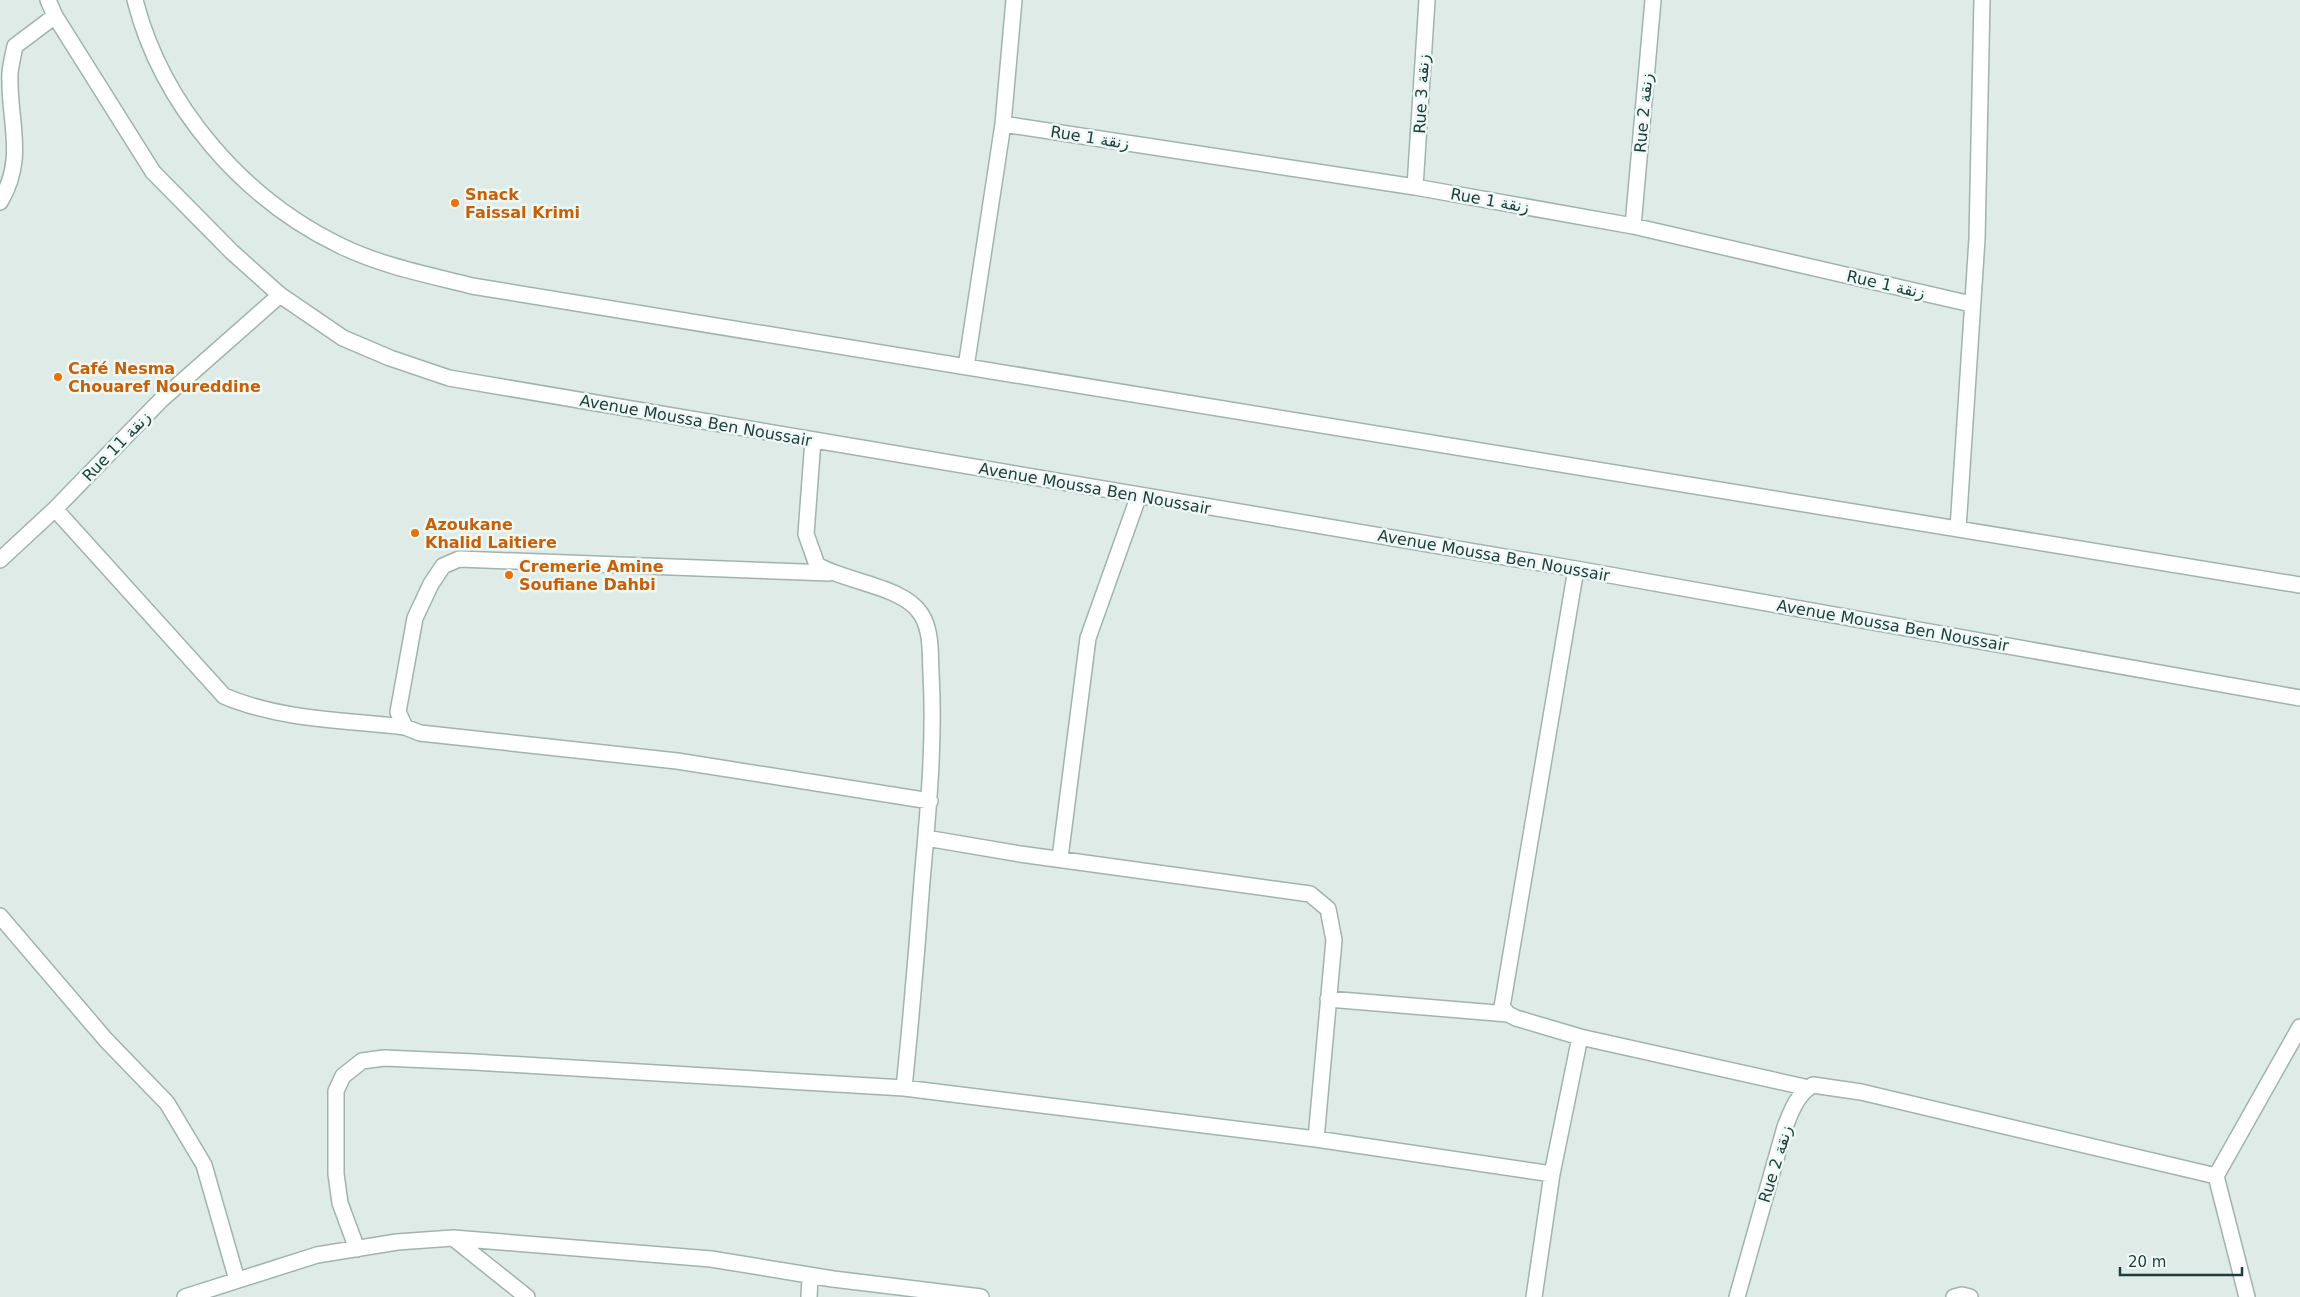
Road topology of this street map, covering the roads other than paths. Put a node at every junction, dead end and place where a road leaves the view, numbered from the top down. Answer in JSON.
{"nodes":[{"id":1,"x":48,"y":0,"type":"edge"},
{"id":2,"x":135,"y":0,"type":"edge"},
{"id":3,"x":1014,"y":0,"type":"edge"},
{"id":4,"x":1427,"y":0,"type":"edge"},
{"id":5,"x":1653,"y":0,"type":"edge"},
{"id":6,"x":1982,"y":0,"type":"edge"},
{"id":7,"x":55,"y":16,"type":"junction"},
{"id":8,"x":1003,"y":124,"type":"junction"},
{"id":9,"x":1416,"y":187,"type":"junction"},
{"id":10,"x":0,"y":202,"type":"edge"},
{"id":11,"x":1633,"y":226,"type":"junction"},
{"id":12,"x":280,"y":295,"type":"junction"},
{"id":13,"x":1971,"y":304,"type":"junction"},
{"id":14,"x":966,"y":367,"type":"junction"},
{"id":15,"x":813,"y":440,"type":"junction"},
{"id":16,"x":1139,"y":495,"type":"junction"},
{"id":17,"x":55,"y":509,"type":"junction"},
{"id":18,"x":1958,"y":529,"type":"junction"},
{"id":19,"x":0,"y":560,"type":"edge"},
{"id":20,"x":1576,"y":569,"type":"junction"},
{"id":21,"x":832,"y":574,"type":"junction"},
{"id":22,"x":2300,"y":585,"type":"edge"},
{"id":23,"x":2300,"y":698,"type":"edge"},
{"id":24,"x":405,"y":727,"type":"junction"},
{"id":25,"x":930,"y":800,"type":"junction"},
{"id":26,"x":926,"y":838,"type":"junction"},
{"id":27,"x":1060,"y":858,"type":"junction"},
{"id":28,"x":0,"y":916,"type":"edge"},
{"id":29,"x":1328,"y":999,"type":"junction"},
{"id":30,"x":1508,"y":1014,"type":"junction"},
{"id":31,"x":2300,"y":1028,"type":"edge"},
{"id":32,"x":1580,"y":1037,"type":"junction"},
{"id":33,"x":904,"y":1088,"type":"junction"},
{"id":34,"x":1809,"y":1088,"type":"junction"},
{"id":35,"x":1316,"y":1140,"type":"junction"},
{"id":36,"x":1552,"y":1174,"type":"junction"},
{"id":37,"x":2216,"y":1176,"type":"junction"},
{"id":38,"x":453,"y":1238,"type":"junction"},
{"id":39,"x":357,"y":1249,"type":"junction"},
{"id":40,"x":810,"y":1276,"type":"junction"},
{"id":41,"x":237,"y":1280,"type":"junction"},
{"id":42,"x":185,"y":1297,"type":"edge"},
{"id":43,"x":527,"y":1297,"type":"edge"},
{"id":44,"x":809,"y":1297,"type":"edge"},
{"id":45,"x":981,"y":1297,"type":"edge"},
{"id":46,"x":1534,"y":1297,"type":"edge"},
{"id":47,"x":1737,"y":1297,"type":"edge"},
{"id":48,"x":1954,"y":1297,"type":"edge"},
{"id":49,"x":1970,"y":1297,"type":"edge"},
{"id":50,"x":2247,"y":1297,"type":"edge"}],
"edges":[{"from":1,"to":7,"type":"street","name":"Avenue Moussa Ben Noussair"},
{"from":2,"to":14,"type":"street"},
{"from":3,"to":8,"type":"street"},
{"from":4,"to":9,"type":"street","name":"Rue 3 زنقة"},
{"from":5,"to":11,"type":"street","name":"Rue 2 زنقة"},
{"from":6,"to":13,"type":"street"},
{"from":7,"to":10,"type":"street"},
{"from":7,"to":12,"type":"street","name":"Avenue Moussa Ben Noussair"},
{"from":8,"to":9,"type":"street","name":"Rue 1 زنقة"},
{"from":8,"to":14,"type":"street"},
{"from":9,"to":11,"type":"street","name":"Rue 1 زنقة"},
{"from":11,"to":13,"type":"street","name":"Rue 1 زنقة"},
{"from":12,"to":15,"type":"street","name":"Avenue Moussa Ben Noussair"},
{"from":12,"to":17,"type":"street","name":"Rue 11 زنقة"},
{"from":13,"to":18,"type":"street"},
{"from":14,"to":18,"type":"street"},
{"from":15,"to":16,"type":"street","name":"Avenue Moussa Ben Noussair"},
{"from":15,"to":21,"type":"street"},
{"from":16,"to":20,"type":"street","name":"Avenue Moussa Ben Noussair"},
{"from":16,"to":27,"type":"street"},
{"from":17,"to":19,"type":"street","name":"Rue 11 زنقة"},
{"from":17,"to":24,"type":"street"},
{"from":18,"to":22,"type":"street"},
{"from":20,"to":23,"type":"street","name":"Avenue Moussa Ben Noussair"},
{"from":20,"to":30,"type":"street"},
{"from":21,"to":24,"type":"street"},
{"from":21,"to":25,"type":"street"},
{"from":24,"to":25,"type":"street"},
{"from":25,"to":26,"type":"street"},
{"from":26,"to":27,"type":"street"},
{"from":26,"to":33,"type":"street"},
{"from":27,"to":29,"type":"street"},
{"from":28,"to":41,"type":"street"},
{"from":29,"to":30,"type":"street"},
{"from":29,"to":35,"type":"street"},
{"from":30,"to":32,"type":"street"},
{"from":31,"to":37,"type":"street"},
{"from":32,"to":34,"type":"street"},
{"from":32,"to":36,"type":"street"},
{"from":33,"to":35,"type":"street"},
{"from":33,"to":39,"type":"street"},
{"from":34,"to":37,"type":"street"},
{"from":34,"to":47,"type":"street","name":"Rue 2 زنقة"},
{"from":35,"to":36,"type":"street"},
{"from":36,"to":46,"type":"street"},
{"from":37,"to":50,"type":"street"},
{"from":38,"to":39,"type":"street"},
{"from":38,"to":40,"type":"street"},
{"from":38,"to":43,"type":"street"},
{"from":39,"to":41,"type":"street"},
{"from":40,"to":44,"type":"street"},
{"from":40,"to":45,"type":"street"},
{"from":41,"to":42,"type":"street"},
{"from":48,"to":49,"type":"street"}]}
